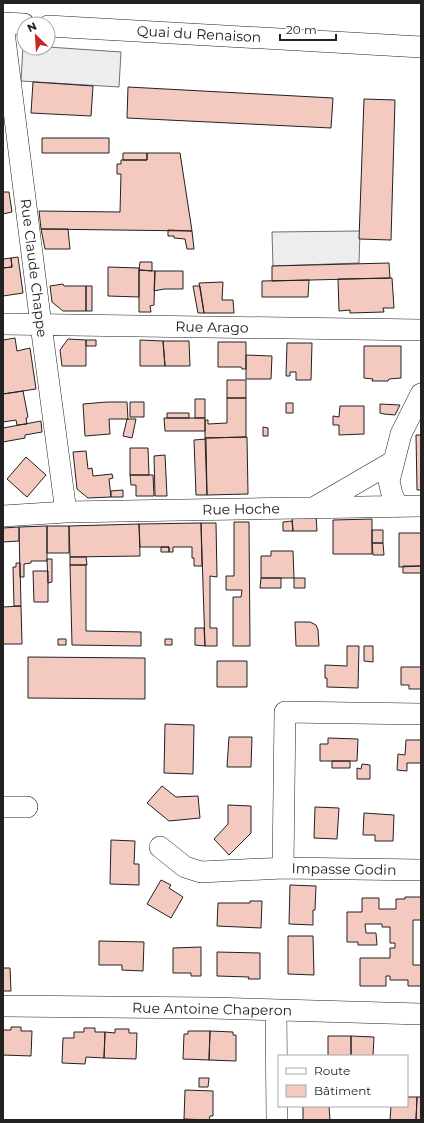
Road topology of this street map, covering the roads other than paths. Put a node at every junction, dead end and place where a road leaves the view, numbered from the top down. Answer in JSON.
{"nodes":[{"id":1,"x":3,"y":24,"type":"edge"},
{"id":2,"x":16,"y":24,"type":"edge"},
{"id":3,"x":56,"y":26,"type":"edge"},
{"id":4,"x":421,"y":47,"type":"edge"},
{"id":5,"x":3,"y":324,"type":"edge"},
{"id":6,"x":41,"y":325,"type":"junction"},
{"id":7,"x":421,"y":330,"type":"edge"},
{"id":8,"x":421,"y":394,"type":"edge"},
{"id":9,"x":394,"y":461,"type":"junction"},
{"id":10,"x":421,"y":506,"type":"edge"},
{"id":11,"x":397,"y":507,"type":"junction"},
{"id":12,"x":314,"y":508,"type":"junction"},
{"id":13,"x":66,"y":512,"type":"junction"},
{"id":14,"x":3,"y":516,"type":"edge"},
{"id":15,"x":421,"y":714,"type":"edge"},
{"id":16,"x":3,"y":807,"type":"edge"},
{"id":17,"x":27,"y":807,"type":"dead end"},
{"id":18,"x":160,"y":847,"type":"dead end"},
{"id":19,"x":283,"y":868,"type":"junction"},
{"id":20,"x":421,"y":870,"type":"edge"},
{"id":21,"x":3,"y":1006,"type":"edge"},
{"id":22,"x":276,"y":1010,"type":"junction"},
{"id":23,"x":421,"y":1014,"type":"edge"},
{"id":24,"x":277,"y":1120,"type":"edge"}],
"edges":[{"from":1,"to":2,"type":"street"},
{"from":1,"to":6,"type":"street","name":"Rue Claude Chappe"},
{"from":3,"to":4,"type":"street","name":"Quai du Renaison"},
{"from":5,"to":6,"type":"street","name":"Rue Arago"},
{"from":6,"to":7,"type":"street","name":"Rue Arago"},
{"from":6,"to":13,"type":"street","name":"Rue Claude Chappe"},
{"from":8,"to":9,"type":"street"},
{"from":9,"to":11,"type":"street"},
{"from":9,"to":12,"type":"street","name":"Rue Hoche"},
{"from":10,"to":11,"type":"street"},
{"from":11,"to":12,"type":"street"},
{"from":12,"to":13,"type":"street","name":"Rue Hoche"},
{"from":13,"to":14,"type":"street","name":"Rue Hoche"},
{"from":15,"to":19,"type":"street","name":"Impasse Godin"},
{"from":16,"to":17,"type":"street"},
{"from":18,"to":19,"type":"street"},
{"from":19,"to":20,"type":"street","name":"Impasse Godin"},
{"from":21,"to":22,"type":"street","name":"Rue Antoine Chaperon"},
{"from":22,"to":23,"type":"street","name":"Rue Antoine Chaperon"},
{"from":22,"to":24,"type":"street"}]}
